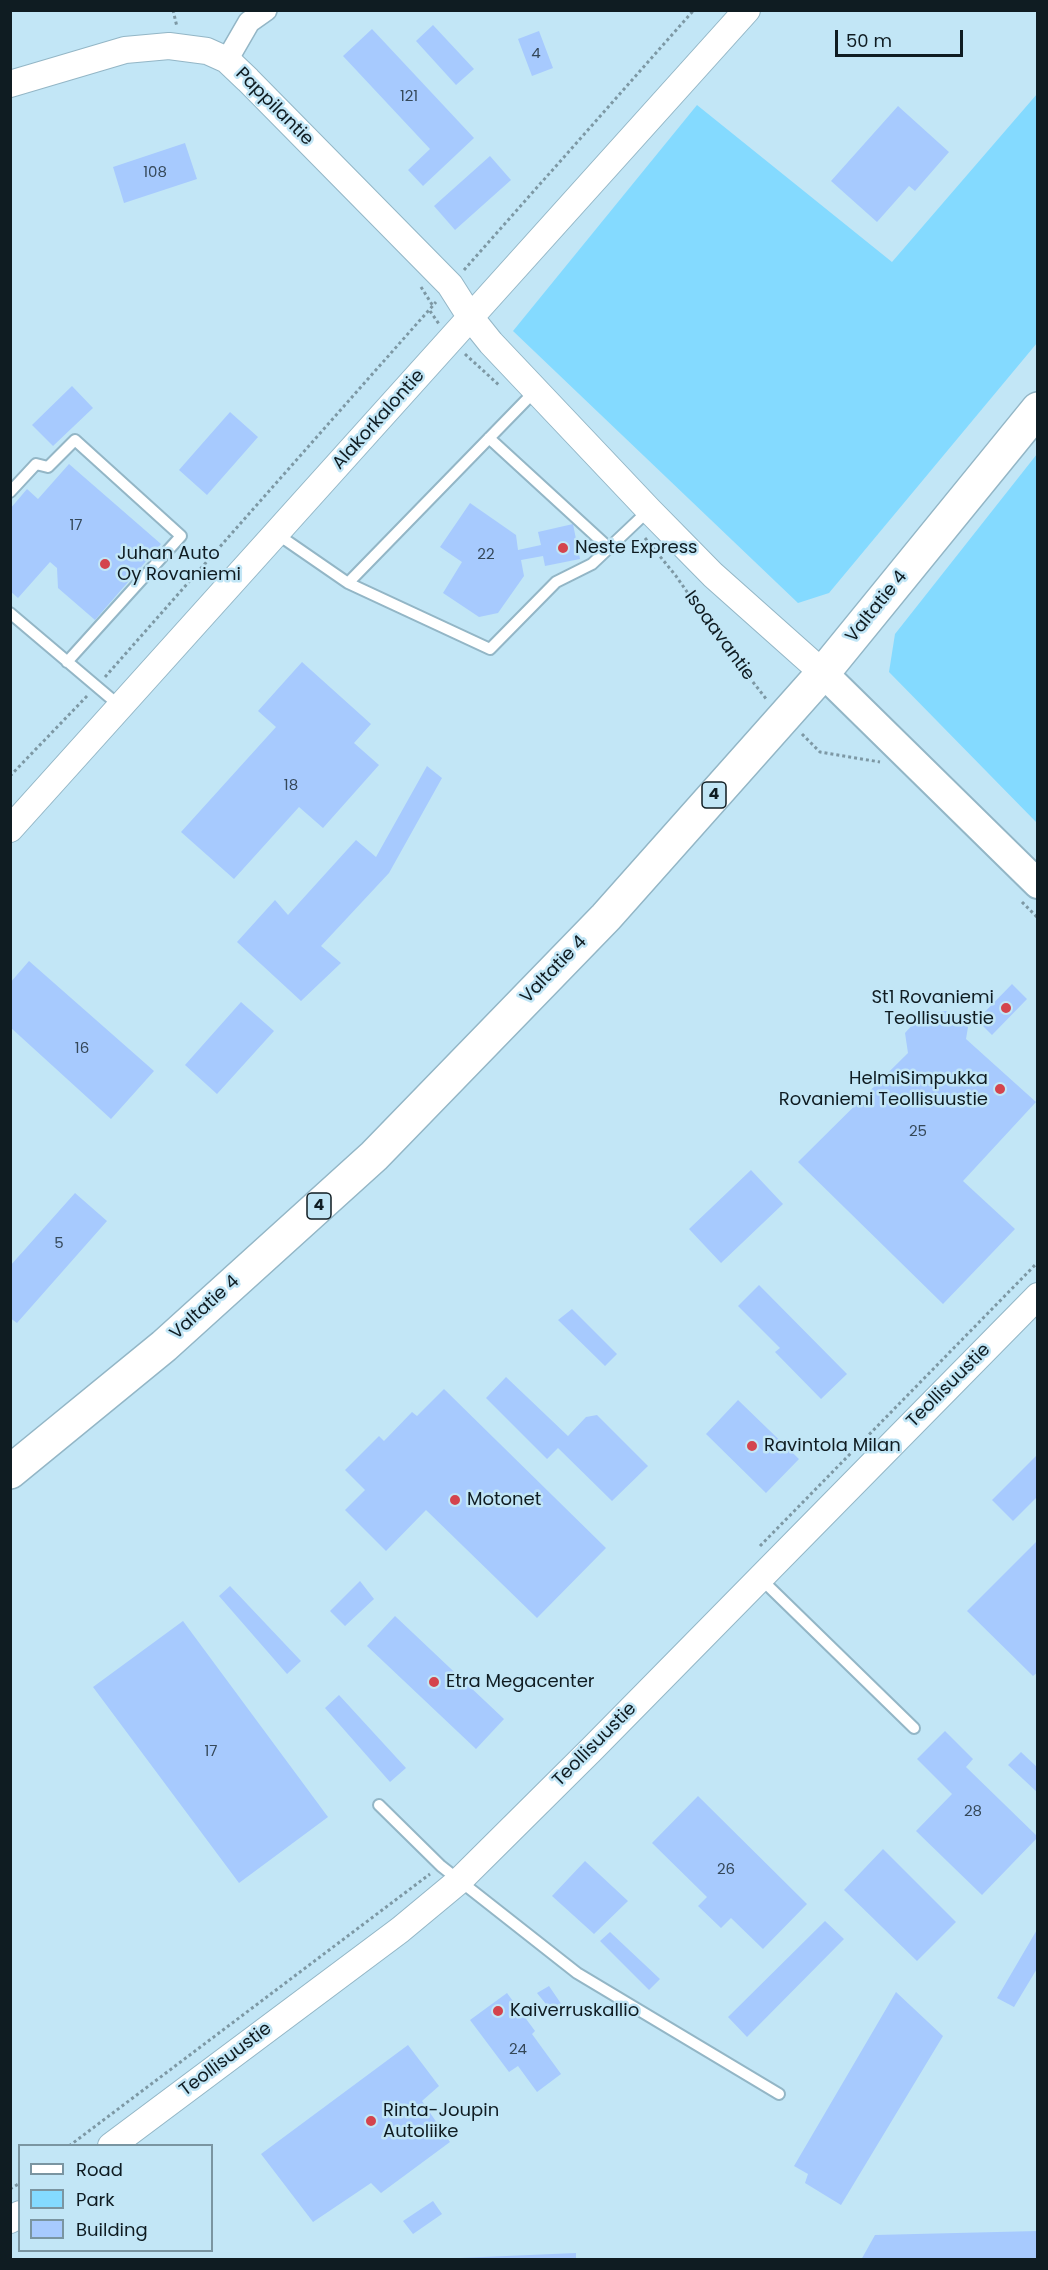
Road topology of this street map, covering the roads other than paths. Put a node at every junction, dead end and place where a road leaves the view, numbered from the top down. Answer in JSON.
{"nodes":[{"id":1,"x":266,"y":10,"type":"edge"},
{"id":2,"x":747,"y":10,"type":"edge"},
{"id":3,"x":227,"y":60,"type":"junction"},
{"id":4,"x":10,"y":84,"type":"edge"},
{"id":5,"x":471,"y":318,"type":"junction"},
{"id":6,"x":529,"y":397,"type":"junction"},
{"id":7,"x":1038,"y":410,"type":"edge"},
{"id":8,"x":489,"y":438,"type":"junction"},
{"id":9,"x":10,"y":492,"type":"edge"},
{"id":10,"x":641,"y":517,"type":"junction"},
{"id":11,"x":277,"y":534,"type":"junction"},
{"id":12,"x":609,"y":548,"type":"junction"},
{"id":13,"x":348,"y":584,"type":"junction"},
{"id":14,"x":10,"y":613,"type":"edge"},
{"id":15,"x":67,"y":662,"type":"junction"},
{"id":16,"x":823,"y":673,"type":"junction"},
{"id":17,"x":121,"y":707,"type":"junction"},
{"id":18,"x":10,"y":829,"type":"edge"},
{"id":19,"x":1030,"y":893,"type":"edge"},
{"id":20,"x":1038,"y":1296,"type":"edge"},
{"id":21,"x":10,"y":1472,"type":"edge"},
{"id":22,"x":760,"y":1578,"type":"junction"},
{"id":23,"x":914,"y":1728,"type":"dead end"},
{"id":24,"x":379,"y":1805,"type":"dead end"},
{"id":25,"x":450,"y":1874,"type":"junction"},
{"id":26,"x":779,"y":2094,"type":"dead end"},
{"id":27,"x":112,"y":2144,"type":"edge"}],
"edges":[{"from":1,"to":3,"type":"street"},
{"from":2,"to":5,"type":"street","name":"Alakorkalontie"},
{"from":3,"to":4,"type":"street","name":"Pappilantie"},
{"from":3,"to":5,"type":"street","name":"Pappilantie"},
{"from":5,"to":6,"type":"street","name":"Isoaavantie"},
{"from":5,"to":11,"type":"street","name":"Alakorkalontie"},
{"from":6,"to":8,"type":"lane"},
{"from":6,"to":10,"type":"street","name":"Isoaavantie"},
{"from":7,"to":16,"type":"highway","name":"Valtatie 4","number":"4"},
{"from":8,"to":12,"type":"lane"},
{"from":8,"to":13,"type":"lane"},
{"from":9,"to":15,"type":"lane"},
{"from":10,"to":12,"type":"lane"},
{"from":10,"to":16,"type":"street","name":"Isoaavantie"},
{"from":11,"to":13,"type":"lane"},
{"from":11,"to":17,"type":"street","name":"Alakorkalontie"},
{"from":12,"to":13,"type":"lane"},
{"from":14,"to":15,"type":"lane"},
{"from":15,"to":17,"type":"lane"},
{"from":16,"to":19,"type":"main road","name":"Isoaavantie"},
{"from":16,"to":21,"type":"highway","name":"Valtatie 4","number":"4"},
{"from":17,"to":18,"type":"street","name":"Alakorkalontie"},
{"from":20,"to":22,"type":"street","name":"Teollisuustie"},
{"from":22,"to":23,"type":"lane"},
{"from":22,"to":25,"type":"street","name":"Teollisuustie"},
{"from":24,"to":25,"type":"lane"},
{"from":25,"to":26,"type":"lane"},
{"from":25,"to":27,"type":"street","name":"Teollisuustie"}]}
